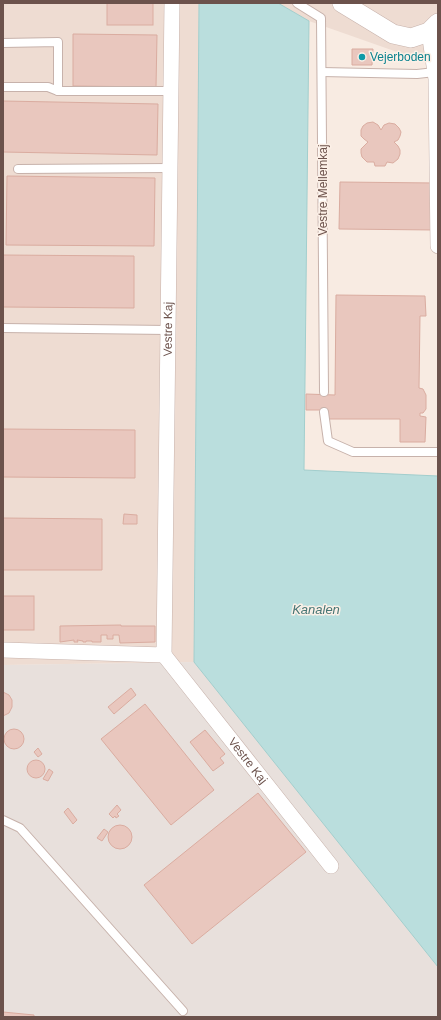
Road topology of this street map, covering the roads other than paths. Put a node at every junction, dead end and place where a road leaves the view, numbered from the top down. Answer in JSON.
{"nodes":[{"id":1,"x":172,"y":3,"type":"edge"},
{"id":2,"x":297,"y":3,"type":"edge"},
{"id":3,"x":342,"y":3,"type":"edge"},
{"id":4,"x":433,"y":27,"type":"edge"},
{"id":5,"x":3,"y":43,"type":"edge"},
{"id":6,"x":322,"y":72,"type":"junction"},
{"id":7,"x":435,"y":72,"type":"junction"},
{"id":8,"x":3,"y":86,"type":"edge"},
{"id":9,"x":58,"y":91,"type":"junction"},
{"id":10,"x":171,"y":91,"type":"junction"},
{"id":11,"x":437,"y":144,"type":"edge"},
{"id":12,"x":170,"y":168,"type":"junction"},
{"id":13,"x":18,"y":169,"type":"dead end"},
{"id":14,"x":438,"y":246,"type":"edge"},
{"id":15,"x":3,"y":328,"type":"edge"},
{"id":16,"x":168,"y":330,"type":"junction"},
{"id":17,"x":324,"y":392,"type":"dead end"},
{"id":18,"x":324,"y":412,"type":"dead end"},
{"id":19,"x":438,"y":452,"type":"edge"},
{"id":20,"x":3,"y":650,"type":"edge"},
{"id":21,"x":164,"y":656,"type":"junction"},
{"id":22,"x":3,"y":820,"type":"edge"},
{"id":23,"x":331,"y":866,"type":"dead end"},
{"id":24,"x":183,"y":1011,"type":"dead end"}],
"edges":[{"from":1,"to":10,"type":"street","name":"Vestre Kaj"},
{"from":2,"to":6,"type":"lane","name":"Vestre Mellemkaj"},
{"from":3,"to":4,"type":"street"},
{"from":4,"to":7,"type":"street"},
{"from":5,"to":9,"type":"lane"},
{"from":6,"to":7,"type":"lane"},
{"from":6,"to":17,"type":"lane","name":"Vestre Mellemkaj"},
{"from":7,"to":11,"type":"street"},
{"from":8,"to":9,"type":"lane"},
{"from":9,"to":10,"type":"lane"},
{"from":10,"to":12,"type":"street","name":"Vestre Kaj"},
{"from":11,"to":14,"type":"street"},
{"from":12,"to":13,"type":"lane"},
{"from":12,"to":16,"type":"street","name":"Vestre Kaj"},
{"from":15,"to":16,"type":"lane"},
{"from":16,"to":21,"type":"street","name":"Vestre Kaj"},
{"from":18,"to":19,"type":"lane"},
{"from":20,"to":21,"type":"street"},
{"from":21,"to":23,"type":"street","name":"Vestre Kaj"},
{"from":22,"to":24,"type":"lane"}]}
